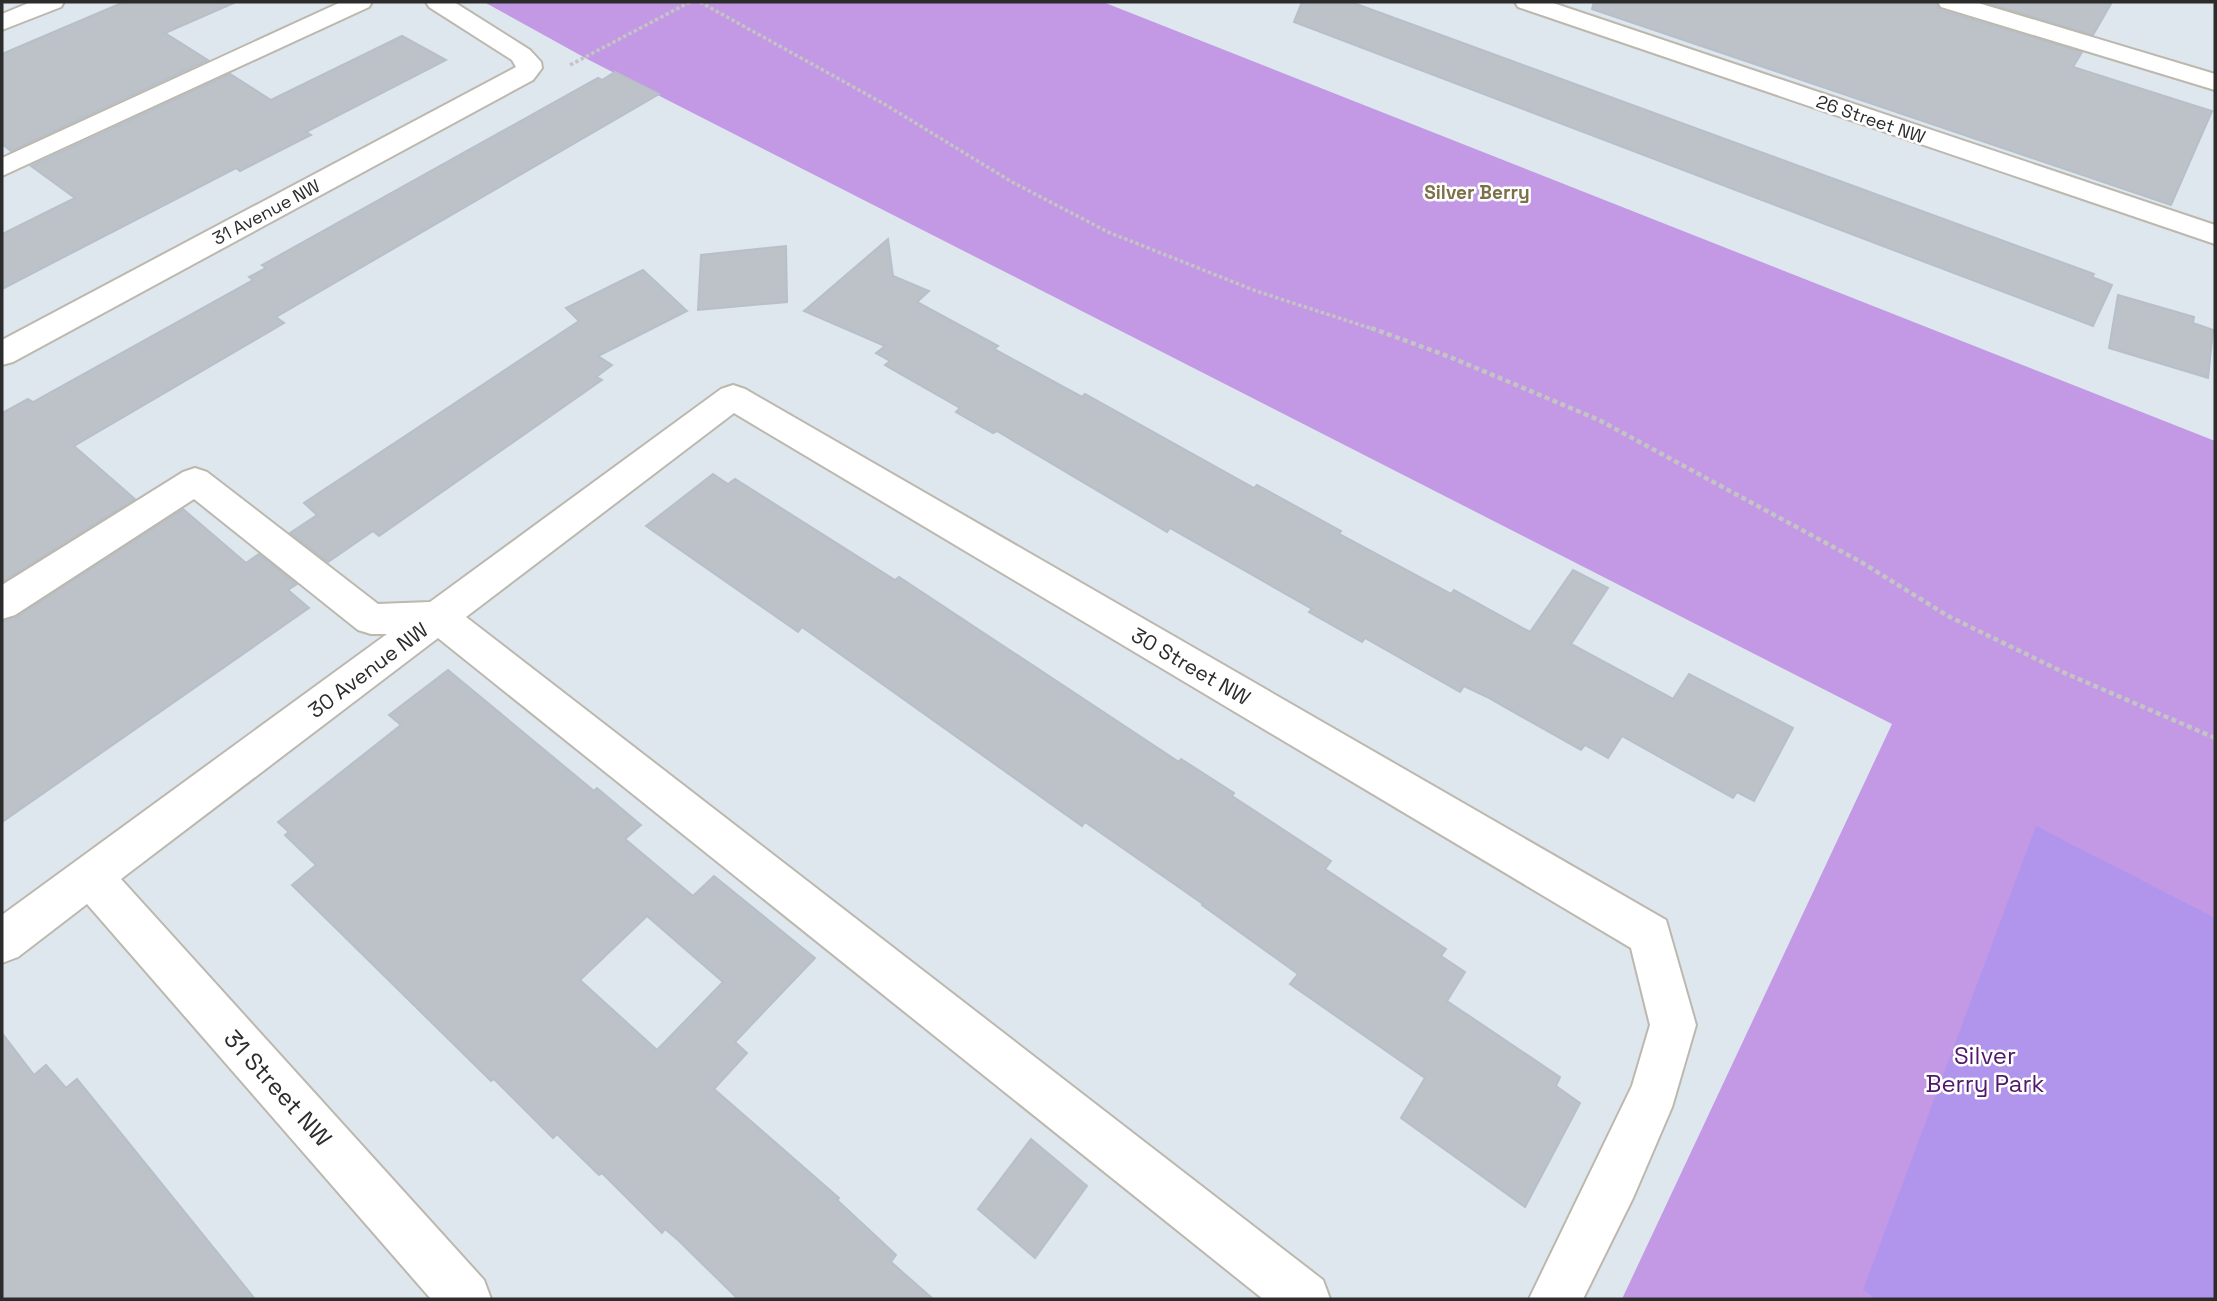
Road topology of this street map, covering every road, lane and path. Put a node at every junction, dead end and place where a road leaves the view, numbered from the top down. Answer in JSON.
{"nodes":[{"id":1,"x":52,"y":2,"type":"edge"},
{"id":2,"x":360,"y":2,"type":"edge"},
{"id":3,"x":438,"y":2,"type":"edge"},
{"id":4,"x":690,"y":2,"type":"edge"},
{"id":5,"x":699,"y":2,"type":"edge"},
{"id":6,"x":1527,"y":2,"type":"edge"},
{"id":7,"x":1950,"y":2,"type":"edge"},
{"id":8,"x":2,"y":23,"type":"edge"},
{"id":9,"x":529,"y":68,"type":"junction"},
{"id":10,"x":2215,"y":82,"type":"edge"},
{"id":11,"x":2,"y":169,"type":"edge"},
{"id":12,"x":2215,"y":236,"type":"edge"},
{"id":13,"x":2,"y":354,"type":"edge"},
{"id":14,"x":733,"y":397,"type":"joint"},
{"id":15,"x":2,"y":604,"type":"edge"},
{"id":16,"x":439,"y":617,"type":"junction"},
{"id":17,"x":2215,"y":738,"type":"edge"},
{"id":18,"x":91,"y":877,"type":"junction"},
{"id":19,"x":2,"y":942,"type":"edge"},
{"id":20,"x":465,"y":1299,"type":"edge"},
{"id":21,"x":1304,"y":1299,"type":"edge"},
{"id":22,"x":1555,"y":1299,"type":"edge"}],
"edges":[{"from":1,"to":8,"type":"street"},
{"from":2,"to":11,"type":"street"},
{"from":3,"to":9,"type":"street"},
{"from":4,"to":9,"type":"path"},
{"from":5,"to":17,"type":"path"},
{"from":6,"to":12,"type":"street","name":"26 Street NW"},
{"from":7,"to":10,"type":"street"},
{"from":9,"to":13,"type":"street","name":"31 Avenue NW"},
{"from":14,"to":16,"type":"street","name":"30 Avenue NW"},
{"from":14,"to":22,"type":"street","name":"30 Street NW"},
{"from":15,"to":16,"type":"street"},
{"from":16,"to":18,"type":"street","name":"30 Avenue NW"},
{"from":16,"to":21,"type":"street"},
{"from":18,"to":19,"type":"street","name":"30 Avenue NW"},
{"from":18,"to":20,"type":"street","name":"31 Street NW"}]}
